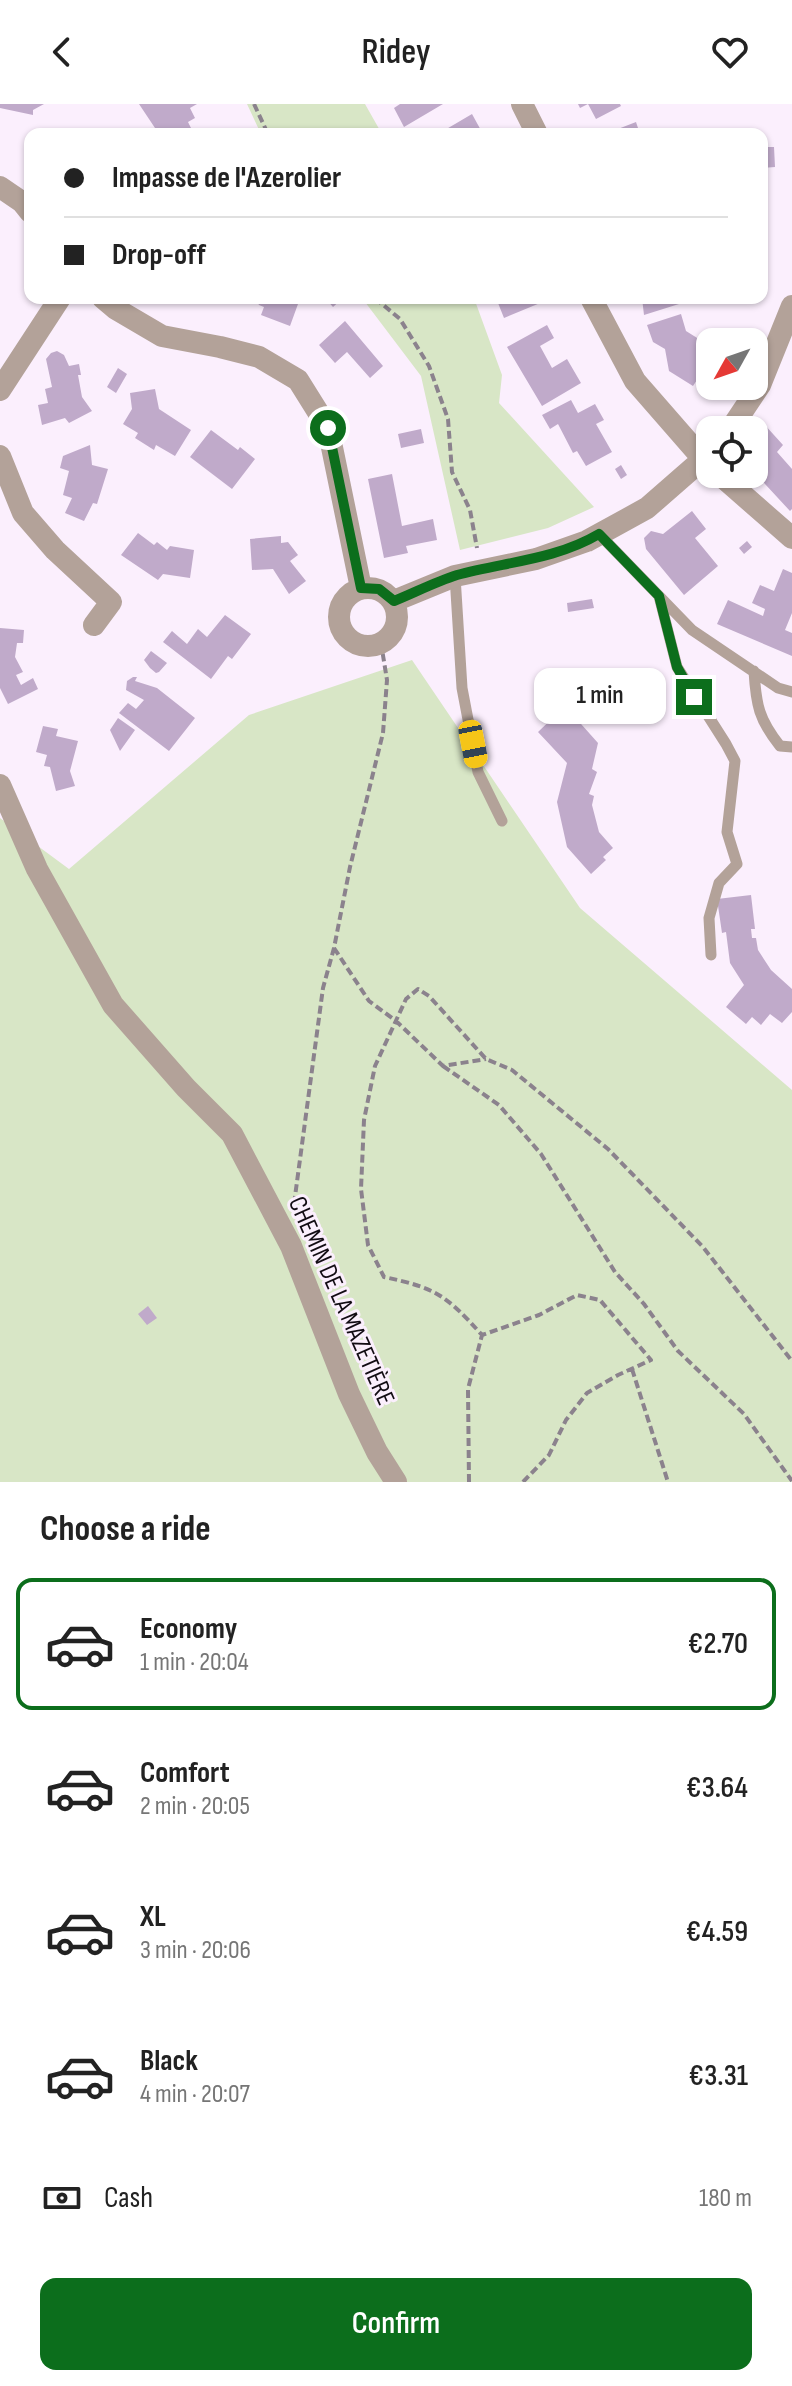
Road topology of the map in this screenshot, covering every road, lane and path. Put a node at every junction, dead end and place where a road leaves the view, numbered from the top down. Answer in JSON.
{"nodes":[{"id":1,"x":254,"y":104,"type":"edge"},
{"id":2,"x":522,"y":104,"type":"edge"},
{"id":3,"x":265,"y":128,"type":"edge"},
{"id":4,"x":534,"y":128,"type":"edge"},
{"id":5,"x":0,"y":187,"type":"edge"},
{"id":6,"x":24,"y":204,"type":"edge"},
{"id":7,"x":56,"y":304,"type":"edge"},
{"id":8,"x":110,"y":304,"type":"edge"},
{"id":9,"x":382,"y":304,"type":"edge"},
{"id":10,"x":594,"y":304,"type":"edge"},
{"id":11,"x":792,"y":306,"type":"edge"},
{"id":12,"x":0,"y":390,"type":"edge"},
{"id":13,"x":739,"y":416,"type":"edge"},
{"id":14,"x":696,"y":449,"type":"edge"},
{"id":15,"x":0,"y":456,"type":"edge"},
{"id":16,"x":696,"y":474,"type":"edge"},
{"id":17,"x":737,"y":488,"type":"edge"},
{"id":18,"x":599,"y":534,"type":"junction"},
{"id":19,"x":792,"y":538,"type":"edge"},
{"id":20,"x":481,"y":570,"type":"junction"},
{"id":21,"x":455,"y":576,"type":"junction"},
{"id":22,"x":361,"y":588,"type":"junction"},
{"id":23,"x":659,"y":596,"type":"junction"},
{"id":24,"x":394,"y":601,"type":"junction"},
{"id":25,"x":94,"y":625,"type":"dead end"},
{"id":26,"x":381,"y":643,"type":"junction"},
{"id":27,"x":754,"y":671,"type":"junction"},
{"id":28,"x":792,"y":692,"type":"edge"},
{"id":29,"x":792,"y":747,"type":"edge"},
{"id":30,"x":0,"y":785,"type":"edge"},
{"id":31,"x":502,"y":821,"type":"dead end"},
{"id":32,"x":334,"y":948,"type":"junction"},
{"id":33,"x":711,"y":955,"type":"dead end"},
{"id":34,"x":396,"y":1021,"type":"junction"},
{"id":35,"x":486,"y":1059,"type":"junction"},
{"id":36,"x":443,"y":1066,"type":"junction"},
{"id":37,"x":294,"y":1207,"type":"dead end"},
{"id":38,"x":482,"y":1335,"type":"junction"},
{"id":39,"x":792,"y":1361,"type":"edge"},
{"id":40,"x":632,"y":1369,"type":"junction"},
{"id":41,"x":792,"y":1481,"type":"edge"},
{"id":42,"x":396,"y":1482,"type":"edge"},
{"id":43,"x":469,"y":1482,"type":"edge"},
{"id":44,"x":523,"y":1482,"type":"edge"},
{"id":45,"x":668,"y":1482,"type":"edge"}],
"edges":[{"from":1,"to":3,"type":"path"},
{"from":2,"to":4,"type":"street"},
{"from":5,"to":6,"type":"street"},
{"from":7,"to":12,"type":"street"},
{"from":8,"to":22,"type":"street"},
{"from":9,"to":20,"type":"path"},
{"from":10,"to":14,"type":"street"},
{"from":11,"to":13,"type":"street"},
{"from":15,"to":25,"type":"street"},
{"from":16,"to":18,"type":"street"},
{"from":17,"to":19,"type":"street"},
{"from":18,"to":20,"type":"street"},
{"from":18,"to":23,"type":"lane"},
{"from":20,"to":21,"type":"street"},
{"from":21,"to":24,"type":"street"},
{"from":21,"to":31,"type":"lane"},
{"from":22,"to":24,"type":"street"},
{"from":22,"to":26,"type":"street"},
{"from":23,"to":27,"type":"lane"},
{"from":23,"to":33,"type":"lane"},
{"from":24,"to":26,"type":"street"},
{"from":26,"to":32,"type":"path"},
{"from":27,"to":28,"type":"lane"},
{"from":27,"to":29,"type":"lane"},
{"from":30,"to":42,"type":"street","name":"CHEMIN DE LA MAZETIÈRE"},
{"from":32,"to":34,"type":"path"},
{"from":32,"to":37,"type":"path"},
{"from":34,"to":35,"type":"path"},
{"from":34,"to":36,"type":"path"},
{"from":34,"to":38,"type":"path"},
{"from":35,"to":36,"type":"path"},
{"from":35,"to":39,"type":"path"},
{"from":36,"to":41,"type":"path"},
{"from":38,"to":40,"type":"path"},
{"from":38,"to":43,"type":"path"},
{"from":40,"to":44,"type":"path"},
{"from":40,"to":45,"type":"path"}]}
